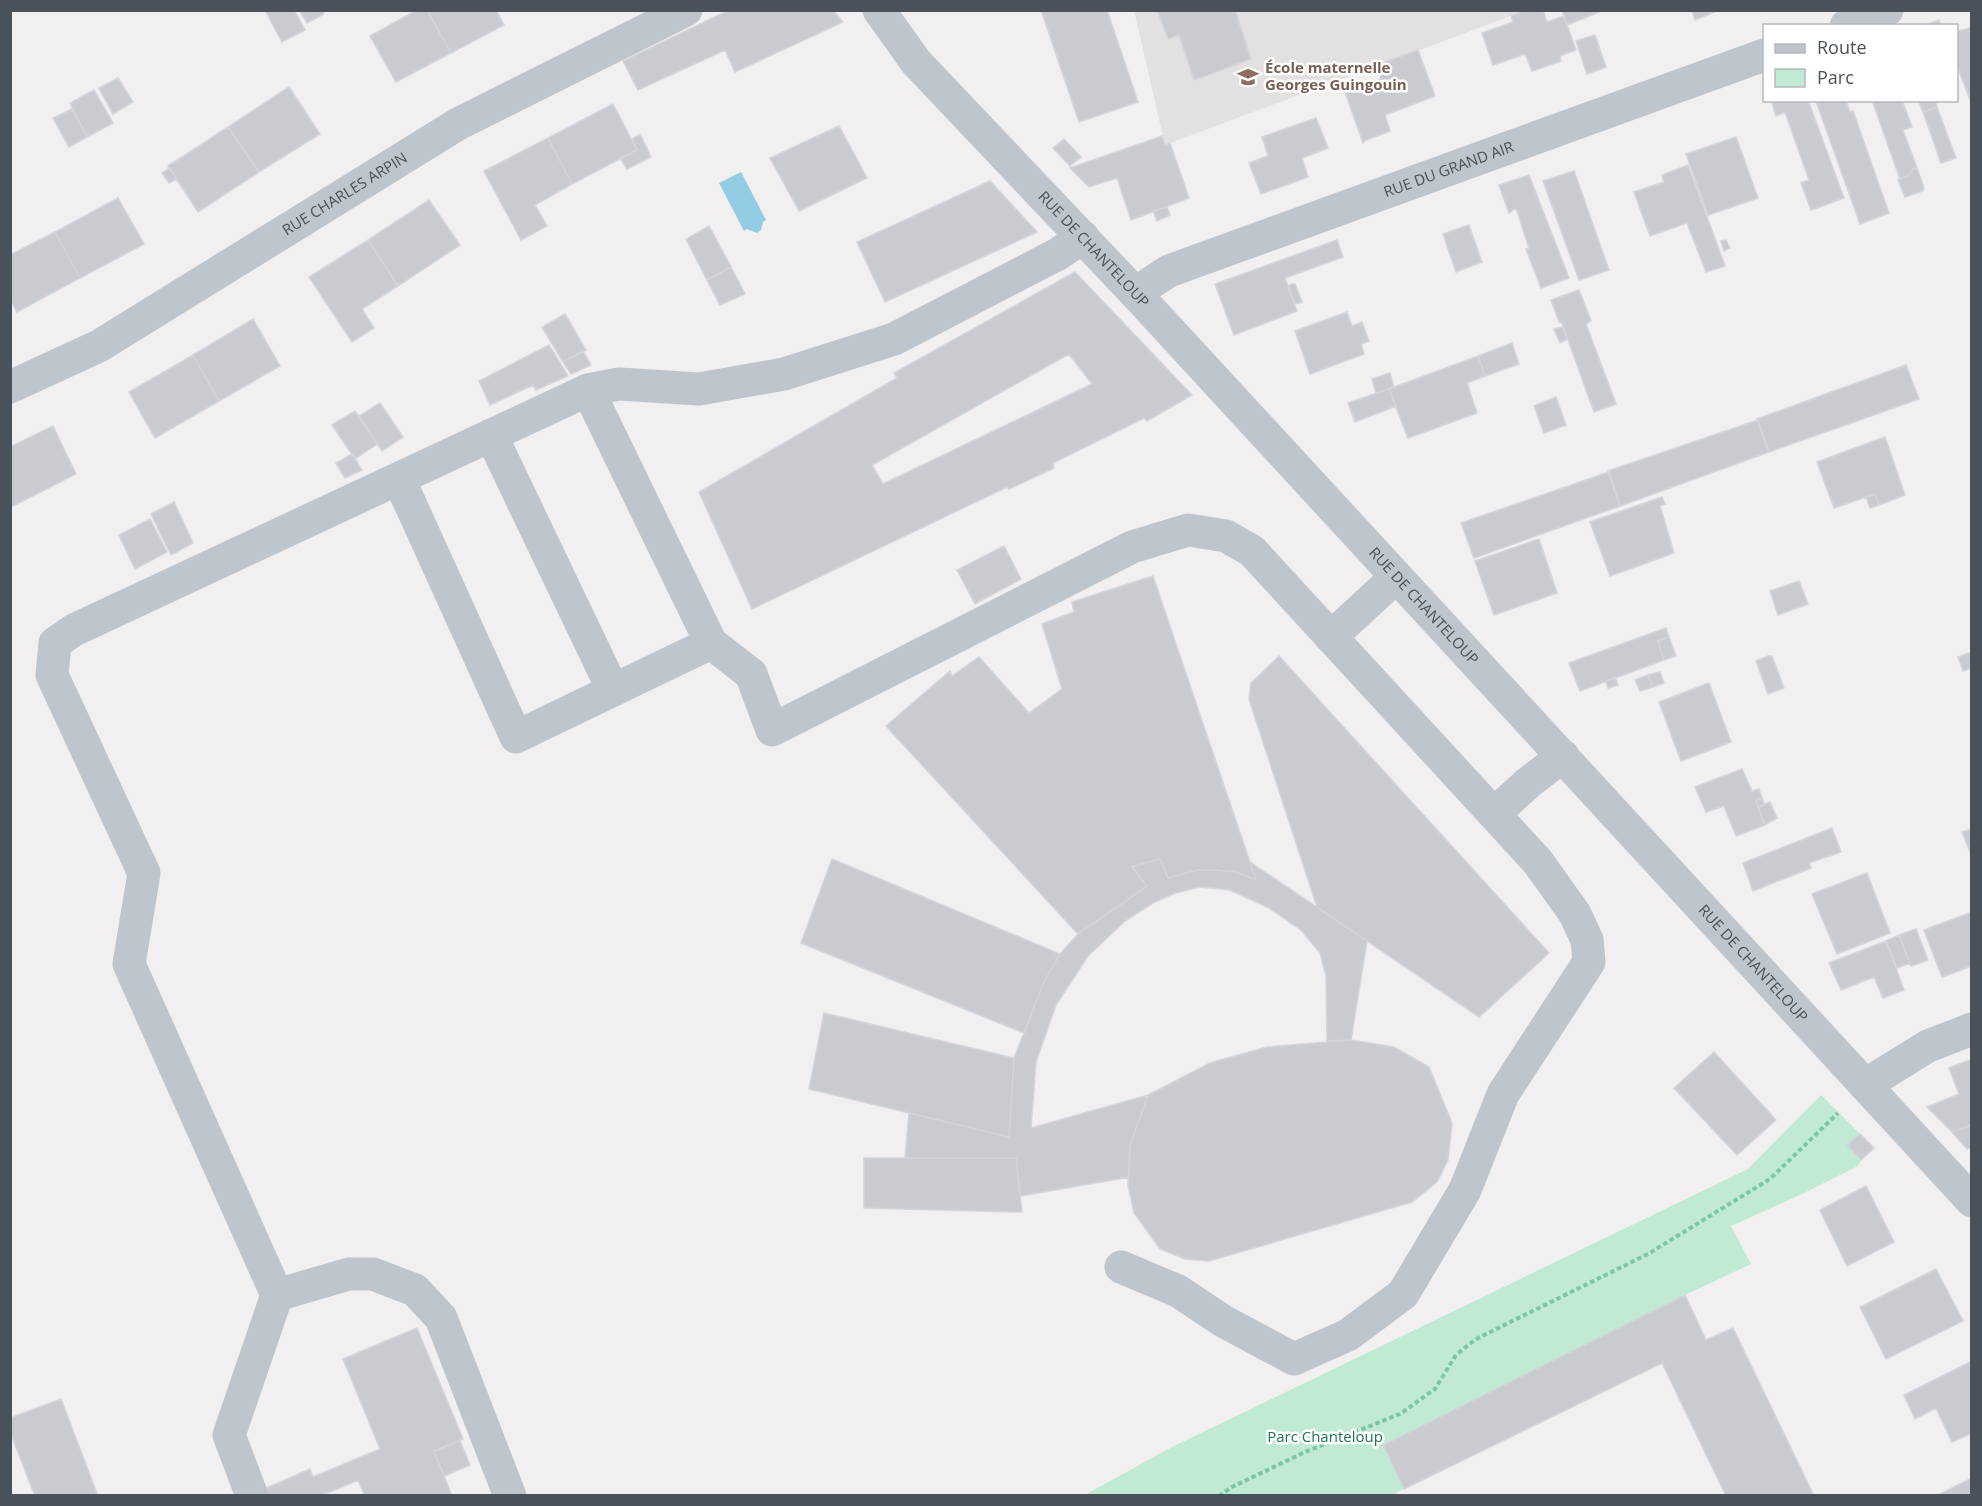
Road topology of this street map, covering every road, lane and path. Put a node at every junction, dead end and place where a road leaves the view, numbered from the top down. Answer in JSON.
{"nodes":[{"id":1,"x":686,"y":10,"type":"edge"},
{"id":2,"x":879,"y":10,"type":"edge"},
{"id":3,"x":1887,"y":10,"type":"edge"},
{"id":4,"x":1851,"y":24,"type":"edge"},
{"id":5,"x":1763,"y":55,"type":"edge"},
{"id":6,"x":1083,"y":237,"type":"junction"},
{"id":7,"x":1135,"y":293,"type":"junction"},
{"id":8,"x":10,"y":387,"type":"edge"},
{"id":9,"x":588,"y":390,"type":"junction"},
{"id":10,"x":491,"y":435,"type":"junction"},
{"id":11,"x":399,"y":479,"type":"junction"},
{"id":12,"x":1396,"y":577,"type":"junction"},
{"id":13,"x":1331,"y":637,"type":"junction"},
{"id":14,"x":711,"y":643,"type":"junction"},
{"id":15,"x":613,"y":690,"type":"junction"},
{"id":16,"x":1563,"y":756,"type":"junction"},
{"id":17,"x":1494,"y":814,"type":"junction"},
{"id":18,"x":1971,"y":1029,"type":"edge"},
{"id":19,"x":1864,"y":1085,"type":"junction"},
{"id":20,"x":1971,"y":1201,"type":"edge"},
{"id":21,"x":1121,"y":1267,"type":"dead end"},
{"id":22,"x":277,"y":1295,"type":"junction"},
{"id":23,"x":252,"y":1496,"type":"edge"},
{"id":24,"x":510,"y":1496,"type":"edge"},
{"id":25,"x":1220,"y":1496,"type":"edge"}],
"edges":[{"from":1,"to":8,"type":"street","name":"RUE CHARLES ARPIN"},
{"from":2,"to":6,"type":"street","name":"RUE DE CHANTELOUP"},
{"from":3,"to":4,"type":"street"},
{"from":5,"to":7,"type":"street","name":"RUE DU GRAND AIR"},
{"from":6,"to":7,"type":"street","name":"RUE DE CHANTELOUP"},
{"from":6,"to":9,"type":"street"},
{"from":7,"to":12,"type":"street","name":"RUE DE CHANTELOUP"},
{"from":9,"to":10,"type":"street"},
{"from":9,"to":14,"type":"street"},
{"from":10,"to":11,"type":"street"},
{"from":10,"to":15,"type":"street"},
{"from":11,"to":15,"type":"street"},
{"from":11,"to":22,"type":"street"},
{"from":12,"to":13,"type":"street"},
{"from":12,"to":16,"type":"street","name":"RUE DE CHANTELOUP"},
{"from":13,"to":14,"type":"street"},
{"from":13,"to":17,"type":"street"},
{"from":14,"to":15,"type":"street"},
{"from":16,"to":17,"type":"street"},
{"from":16,"to":19,"type":"street","name":"RUE DE CHANTELOUP"},
{"from":17,"to":21,"type":"street"},
{"from":18,"to":19,"type":"street"},
{"from":19,"to":20,"type":"street","name":"RUE DE CHANTELOUP"},
{"from":19,"to":25,"type":"path"},
{"from":22,"to":23,"type":"street"},
{"from":22,"to":24,"type":"street"}]}
